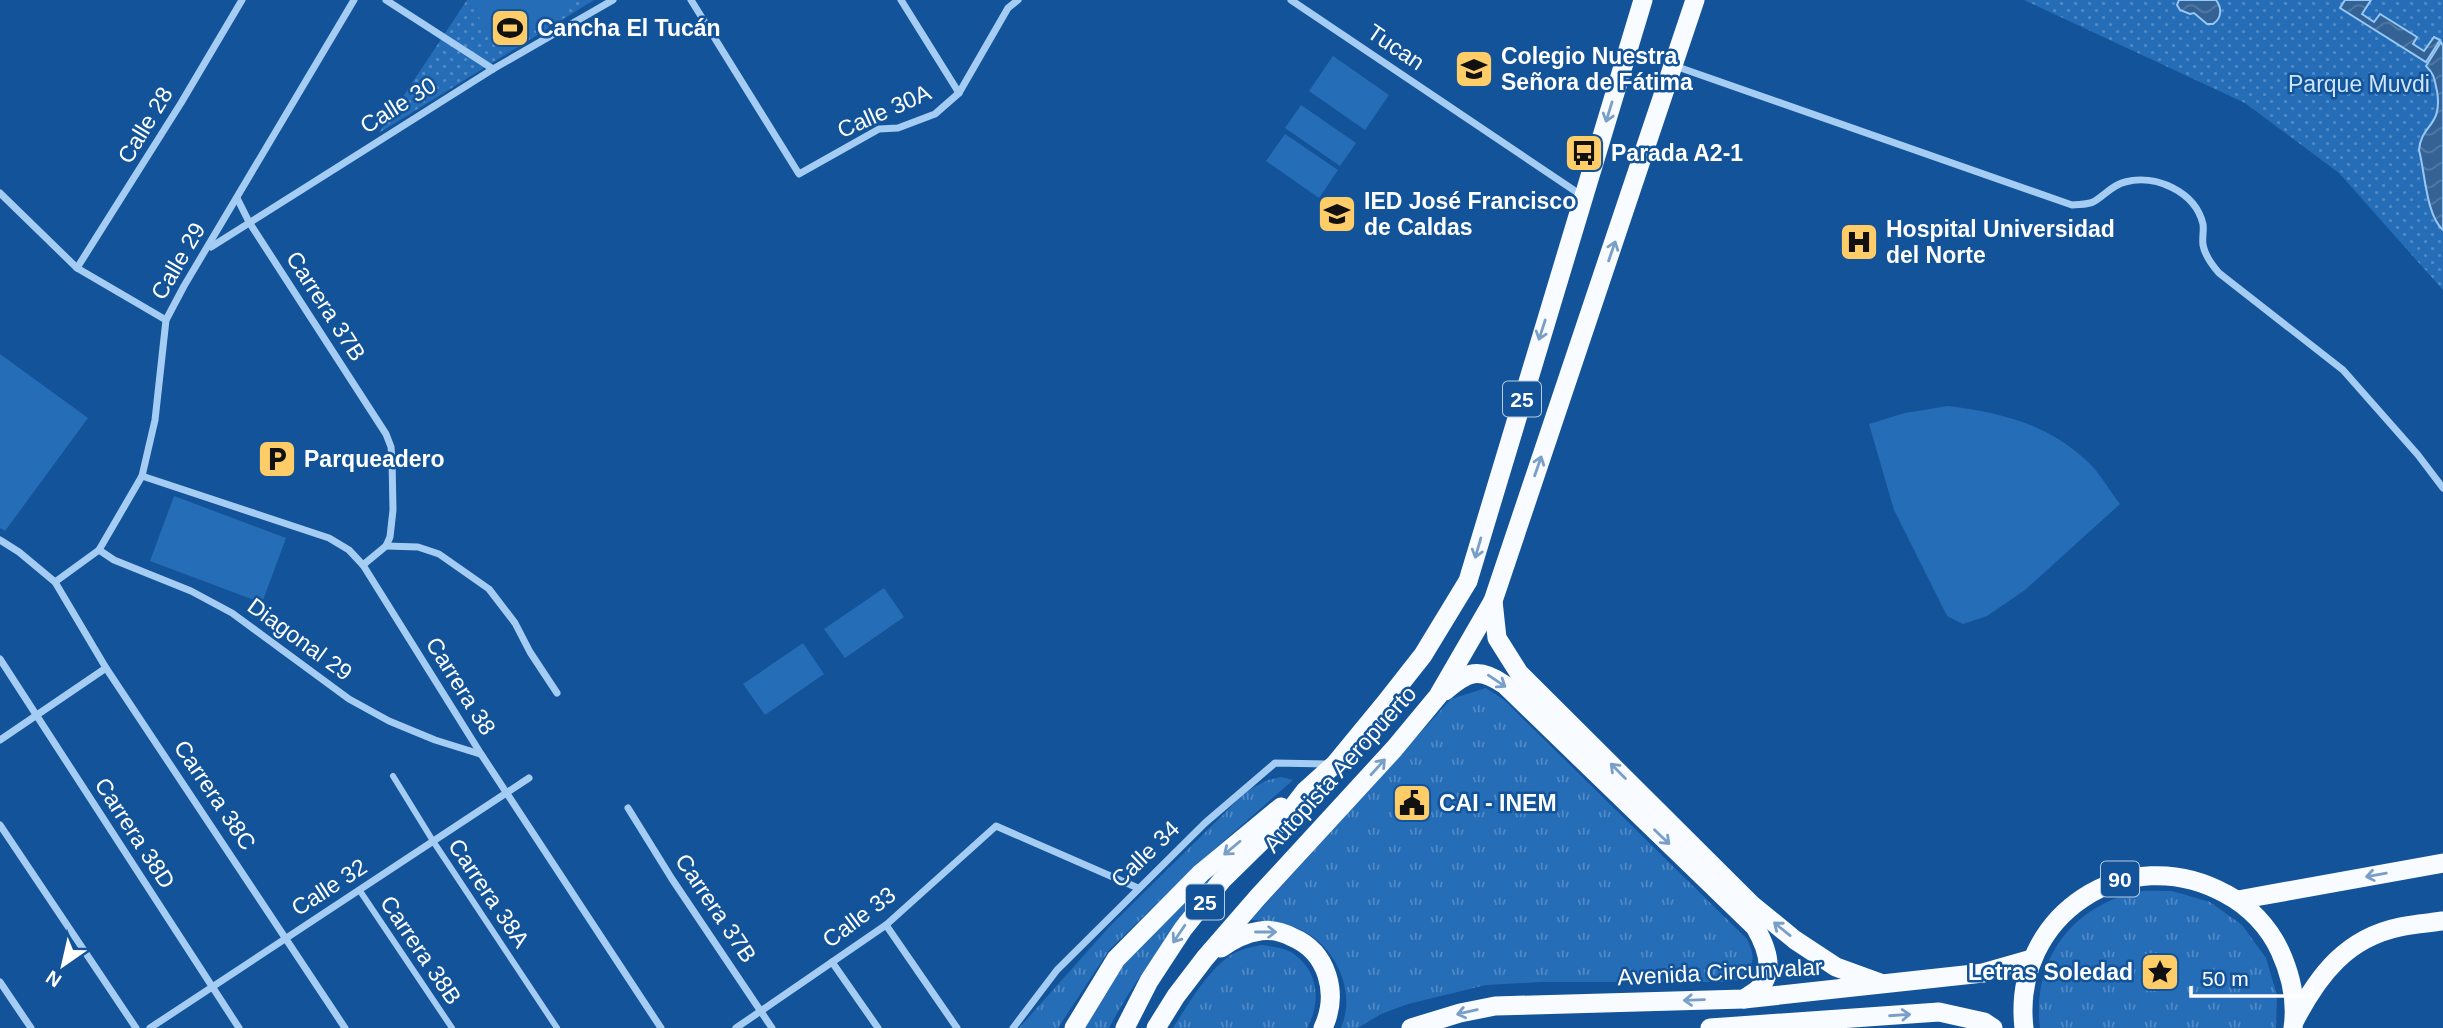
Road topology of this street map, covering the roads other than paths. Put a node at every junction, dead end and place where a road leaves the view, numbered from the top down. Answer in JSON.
{"nodes":[{"id":1,"x":242,"y":0,"type":"edge"},
{"id":2,"x":354,"y":0,"type":"edge"},
{"id":3,"x":386,"y":0,"type":"edge"},
{"id":4,"x":613,"y":0,"type":"edge"},
{"id":5,"x":691,"y":0,"type":"edge"},
{"id":6,"x":901,"y":0,"type":"edge"},
{"id":7,"x":1003,"y":0,"type":"edge"},
{"id":8,"x":1018,"y":0,"type":"edge"},
{"id":9,"x":1291,"y":0,"type":"edge"},
{"id":10,"x":1643,"y":0,"type":"edge"},
{"id":11,"x":1695,"y":0,"type":"edge"},
{"id":12,"x":1008,"y":8,"type":"junction"},
{"id":13,"x":1674,"y":66,"type":"junction"},
{"id":14,"x":494,"y":69,"type":"junction"},
{"id":15,"x":959,"y":93,"type":"junction"},
{"id":16,"x":0,"y":193,"type":"edge"},
{"id":17,"x":1583,"y":196,"type":"junction"},
{"id":18,"x":237,"y":198,"type":"junction"},
{"id":19,"x":249,"y":222,"type":"junction"},
{"id":20,"x":207,"y":249,"type":"junction"},
{"id":21,"x":77,"y":268,"type":"junction"},
{"id":22,"x":166,"y":320,"type":"junction"},
{"id":23,"x":142,"y":476,"type":"junction"},
{"id":24,"x":2443,"y":488,"type":"edge"},
{"id":25,"x":0,"y":540,"type":"edge"},
{"id":26,"x":386,"y":546,"type":"junction"},
{"id":27,"x":99,"y":550,"type":"junction"},
{"id":28,"x":363,"y":565,"type":"junction"},
{"id":29,"x":55,"y":582,"type":"junction"},
{"id":30,"x":1493,"y":601,"type":"junction"},
{"id":31,"x":0,"y":659,"type":"edge"},
{"id":32,"x":106,"y":668,"type":"junction"},
{"id":33,"x":557,"y":693,"type":"dead end"},
{"id":34,"x":1438,"y":696,"type":"junction"},
{"id":35,"x":37,"y":715,"type":"junction"},
{"id":36,"x":0,"y":740,"type":"edge"},
{"id":37,"x":481,"y":754,"type":"junction"},
{"id":38,"x":1335,"y":764,"type":"junction"},
{"id":39,"x":393,"y":776,"type":"dead end"},
{"id":40,"x":528,"y":778,"type":"dead end"},
{"id":41,"x":1305,"y":791,"type":"junction"},
{"id":42,"x":506,"y":792,"type":"junction"},
{"id":43,"x":628,"y":808,"type":"dead end"},
{"id":44,"x":0,"y":825,"type":"edge"},
{"id":45,"x":433,"y":841,"type":"junction"},
{"id":46,"x":2443,"y":863,"type":"edge"},
{"id":47,"x":1138,"y":888,"type":"junction"},
{"id":48,"x":360,"y":891,"type":"junction"},
{"id":49,"x":2238,"y":900,"type":"junction"},
{"id":50,"x":2443,"y":921,"type":"edge"},
{"id":51,"x":886,"y":925,"type":"junction"},
{"id":52,"x":286,"y":938,"type":"junction"},
{"id":53,"x":1205,"y":958,"type":"junction"},
{"id":54,"x":2032,"y":959,"type":"junction"},
{"id":55,"x":832,"y":962,"type":"junction"},
{"id":56,"x":0,"y":982,"type":"edge"},
{"id":57,"x":1884,"y":984,"type":"junction"},
{"id":58,"x":212,"y":988,"type":"junction"},
{"id":59,"x":1744,"y":999,"type":"junction"},
{"id":60,"x":761,"y":1011,"type":"junction"},
{"id":61,"x":2294,"y":1024,"type":"edge"},
{"id":62,"x":31,"y":1028,"type":"edge"},
{"id":63,"x":136,"y":1028,"type":"edge"},
{"id":64,"x":150,"y":1028,"type":"edge"},
{"id":65,"x":239,"y":1028,"type":"edge"},
{"id":66,"x":345,"y":1028,"type":"edge"},
{"id":67,"x":452,"y":1028,"type":"edge"},
{"id":68,"x":557,"y":1028,"type":"edge"},
{"id":69,"x":661,"y":1028,"type":"edge"},
{"id":70,"x":736,"y":1028,"type":"edge"},
{"id":71,"x":772,"y":1028,"type":"edge"},
{"id":72,"x":878,"y":1028,"type":"edge"},
{"id":73,"x":957,"y":1028,"type":"edge"},
{"id":74,"x":1013,"y":1028,"type":"edge"},
{"id":75,"x":1074,"y":1028,"type":"edge"},
{"id":76,"x":1125,"y":1028,"type":"edge"},
{"id":77,"x":1156,"y":1028,"type":"edge"},
{"id":78,"x":1323,"y":1028,"type":"edge"},
{"id":79,"x":1410,"y":1028,"type":"edge"},
{"id":80,"x":1710,"y":1028,"type":"edge"},
{"id":81,"x":1993,"y":1028,"type":"edge"},
{"id":82,"x":2024,"y":1028,"type":"edge"}],
"edges":[{"from":1,"to":21,"type":"street","name":"Calle 28"},
{"from":2,"to":18,"type":"street","name":"Calle 29"},
{"from":3,"to":14,"type":"street"},
{"from":4,"to":14,"type":"street","name":"Calle 30"},
{"from":5,"to":15,"type":"street","name":"Calle 30A"},
{"from":6,"to":15,"type":"street"},
{"from":7,"to":12,"type":"street"},
{"from":8,"to":12,"type":"street","name":"Calle 30A"},
{"from":9,"to":17,"type":"street","name":"Tucan"},
{"from":10,"to":17,"type":"highway","name":"Autopista Aeropuerto","number":"25","one_way":true},
{"from":11,"to":13,"type":"highway","name":"Autopista Aeropuerto","number":"25"},
{"from":12,"to":15,"type":"street","name":"Calle 30A"},
{"from":13,"to":24,"type":"street"},
{"from":30,"to":13,"type":"highway","name":"Autopista Aeropuerto","number":"25","one_way":true},
{"from":14,"to":19,"type":"street","name":"Calle 30"},
{"from":16,"to":21,"type":"street"},
{"from":17,"to":38,"type":"highway","name":"Autopista Aeropuerto","number":"25","one_way":true},
{"from":18,"to":19,"type":"street","name":"Carrera 37B"},
{"from":18,"to":20,"type":"street","name":"Calle 29"},
{"from":19,"to":20,"type":"street","name":"Calle 30"},
{"from":19,"to":26,"type":"street","name":"Carrera 37B"},
{"from":20,"to":22,"type":"street","name":"Calle 29"},
{"from":21,"to":22,"type":"street"},
{"from":22,"to":23,"type":"street","name":"Calle 29"},
{"from":23,"to":27,"type":"street","name":"Calle 29"},
{"from":23,"to":28,"type":"street","name":"Carrera 38"},
{"from":25,"to":29,"type":"street","name":"Carrera 38C"},
{"from":26,"to":28,"type":"street"},
{"from":26,"to":33,"type":"street"},
{"from":27,"to":29,"type":"street","name":"Calle 29"},
{"from":27,"to":37,"type":"street","name":"Diagonal 29"},
{"from":28,"to":37,"type":"street","name":"Carrera 38"},
{"from":29,"to":32,"type":"street","name":"Carrera 38C"},
{"from":30,"to":34,"type":"highway","name":"Autopista Aeropuerto","number":"25"},
{"from":57,"to":30,"type":"highway","one_way":true},
{"from":31,"to":35,"type":"street","name":"Carrera 38D"},
{"from":32,"to":35,"type":"street"},
{"from":32,"to":52,"type":"street","name":"Carrera 38C"},
{"from":53,"to":34,"type":"highway","name":"Autopista Aeropuerto","number":"25","one_way":true},
{"from":34,"to":59,"type":"highway","one_way":true},
{"from":35,"to":36,"type":"street"},
{"from":35,"to":58,"type":"street","name":"Carrera 38D"},
{"from":37,"to":42,"type":"street","name":"Carrera 38"},
{"from":38,"to":41,"type":"highway","name":"Autopista Aeropuerto","number":"25"},
{"from":38,"to":47,"type":"street","name":"Calle 34"},
{"from":39,"to":45,"type":"street","name":"Carrera 38A"},
{"from":40,"to":42,"type":"street","name":"Calle 32"},
{"from":41,"to":75,"type":"highway","one_way":true},
{"from":41,"to":76,"type":"highway","name":"Autopista Aeropuerto","number":"25","one_way":true},
{"from":42,"to":45,"type":"street","name":"Calle 32"},
{"from":42,"to":69,"type":"street","name":"Carrera 38"},
{"from":43,"to":60,"type":"street","name":"Carrera 37B"},
{"from":44,"to":63,"type":"street"},
{"from":45,"to":48,"type":"street","name":"Calle 32"},
{"from":45,"to":68,"type":"street","name":"Carrera 38A"},
{"from":46,"to":49,"type":"highway","one_way":true},
{"from":47,"to":51,"type":"street","name":"Calle 33"},
{"from":47,"to":74,"type":"street","name":"Calle 34"},
{"from":48,"to":52,"type":"street","name":"Calle 32"},
{"from":48,"to":67,"type":"street","name":"Carrera 38B"},
{"from":49,"to":54,"type":"highway","number":"90"},
{"from":49,"to":61,"type":"highway","number":"90"},
{"from":50,"to":61,"type":"highway","number":"90"},
{"from":51,"to":55,"type":"street","name":"Calle 33"},
{"from":51,"to":73,"type":"street"},
{"from":52,"to":58,"type":"street","name":"Calle 32"},
{"from":52,"to":66,"type":"street","name":"Carrera 38C"},
{"from":53,"to":77,"type":"highway","name":"Autopista Aeropuerto","number":"25"},
{"from":53,"to":78,"type":"highway","one_way":true},
{"from":54,"to":57,"type":"highway","name":"Avenida Circunvalar"},
{"from":54,"to":82,"type":"highway","number":"90"},
{"from":55,"to":60,"type":"street","name":"Calle 33"},
{"from":55,"to":72,"type":"street"},
{"from":56,"to":62,"type":"street"},
{"from":57,"to":59,"type":"highway","name":"Avenida Circunvalar"},
{"from":58,"to":64,"type":"street","name":"Calle 32"},
{"from":58,"to":65,"type":"street","name":"Carrera 38D"},
{"from":59,"to":79,"type":"highway","name":"Avenida Circunvalar","one_way":true},
{"from":60,"to":70,"type":"street","name":"Calle 33"},
{"from":60,"to":71,"type":"street","name":"Carrera 37B"},
{"from":80,"to":81,"type":"highway","one_way":true}]}
